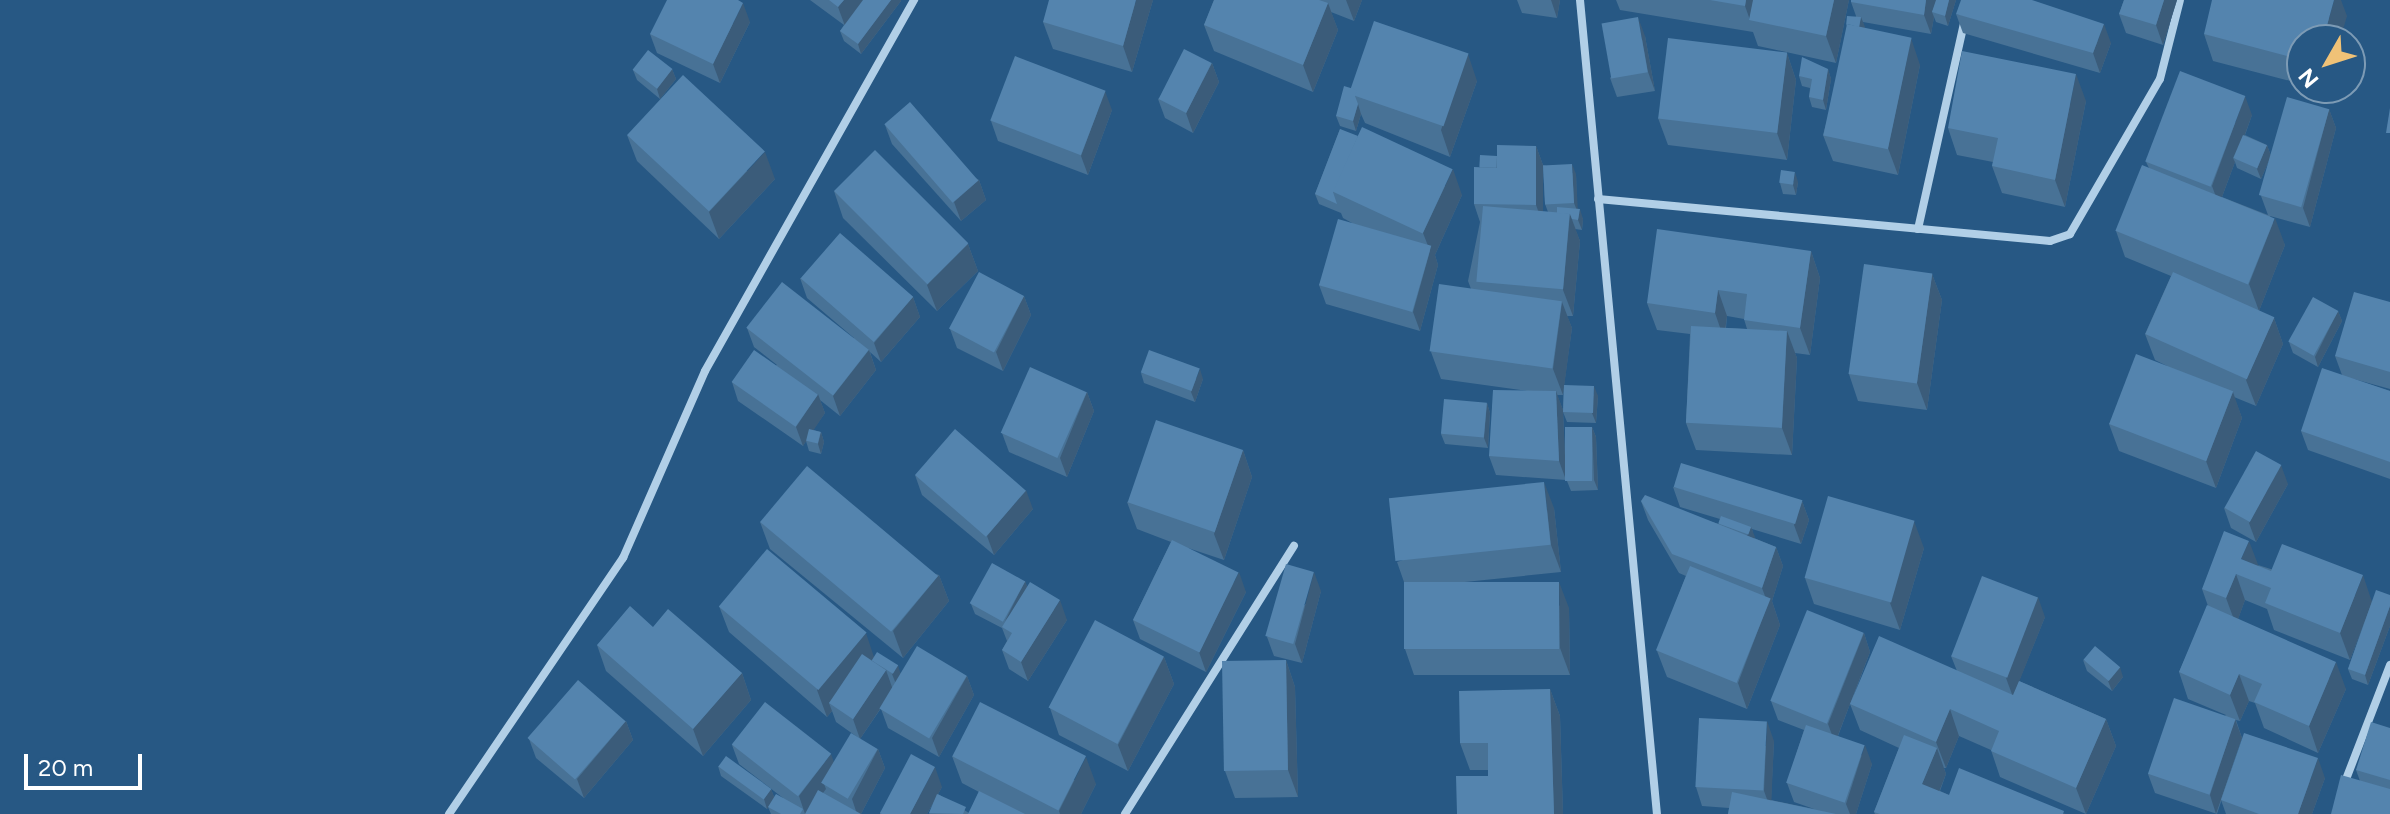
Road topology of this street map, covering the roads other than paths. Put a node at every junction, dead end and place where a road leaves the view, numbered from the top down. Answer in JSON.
{"nodes":[{"id":1,"x":914,"y":0,"type":"edge"},
{"id":2,"x":1580,"y":0,"type":"edge"},
{"id":3,"x":2180,"y":0,"type":"edge"},
{"id":4,"x":1966,"y":12,"type":"edge"},
{"id":5,"x":1598,"y":199,"type":"junction"},
{"id":6,"x":1918,"y":229,"type":"junction"},
{"id":7,"x":1294,"y":546,"type":"dead end"},
{"id":8,"x":2390,"y":665,"type":"edge"},
{"id":9,"x":2337,"y":800,"type":"edge"},
{"id":10,"x":449,"y":814,"type":"edge"},
{"id":11,"x":1125,"y":814,"type":"edge"},
{"id":12,"x":1657,"y":814,"type":"edge"}],
"edges":[{"from":1,"to":10,"type":"street"},
{"from":2,"to":5,"type":"street"},
{"from":3,"to":6,"type":"street"},
{"from":4,"to":6,"type":"street"},
{"from":5,"to":6,"type":"street"},
{"from":5,"to":12,"type":"street"},
{"from":7,"to":11,"type":"street"},
{"from":8,"to":9,"type":"street"}]}
